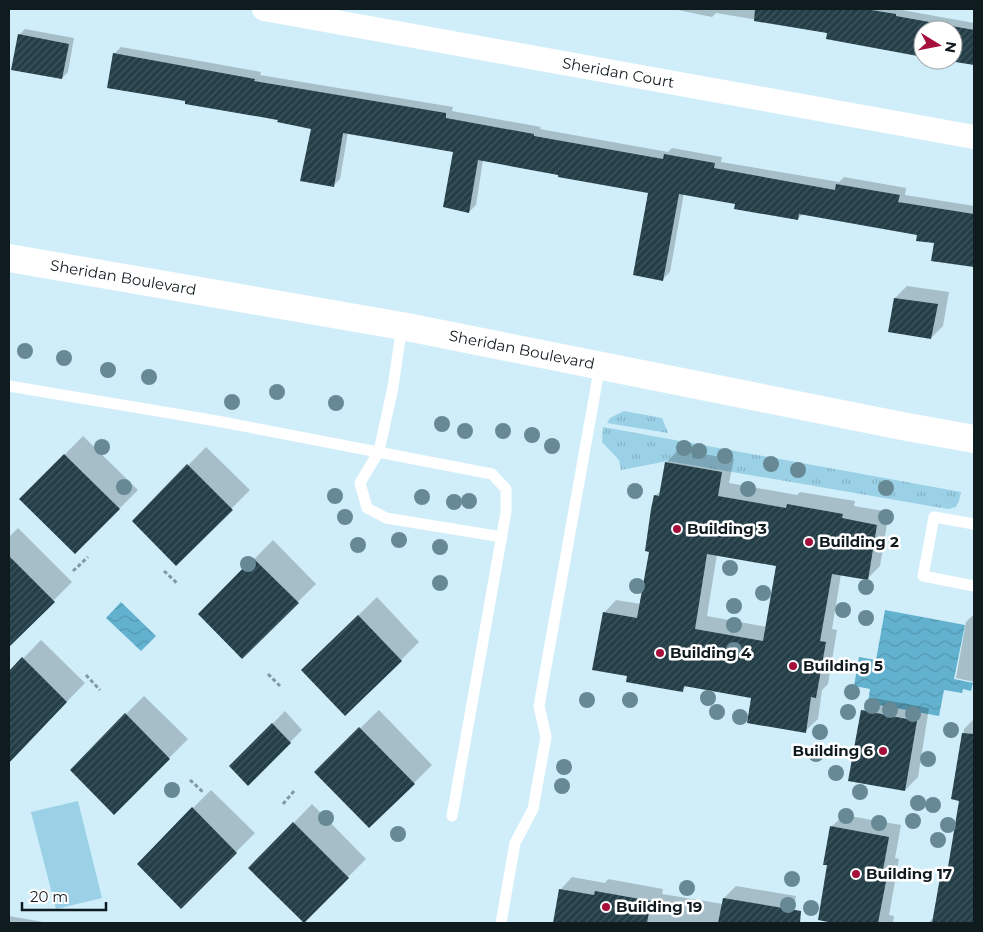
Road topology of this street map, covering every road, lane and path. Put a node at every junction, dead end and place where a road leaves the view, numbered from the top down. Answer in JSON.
{"nodes":[{"id":1,"x":264,"y":9,"type":"edge"},
{"id":2,"x":348,"y":16,"type":"edge"},
{"id":3,"x":974,"y":137,"type":"edge"},
{"id":4,"x":9,"y":258,"type":"edge"},
{"id":5,"x":402,"y":326,"type":"junction"},
{"id":6,"x":600,"y":365,"type":"junction"},
{"id":7,"x":9,"y":386,"type":"edge"},
{"id":8,"x":974,"y":439,"type":"edge"},
{"id":9,"x":379,"y":451,"type":"junction"},
{"id":10,"x":974,"y":524,"type":"edge"},
{"id":11,"x":502,"y":537,"type":"junction"},
{"id":12,"x":88,"y":557,"type":"dead end"},
{"id":13,"x":73,"y":571,"type":"dead end"},
{"id":14,"x":164,"y":571,"type":"dead end"},
{"id":15,"x":178,"y":584,"type":"dead end"},
{"id":16,"x":974,"y":586,"type":"edge"},
{"id":17,"x":268,"y":674,"type":"dead end"},
{"id":18,"x":86,"y":675,"type":"dead end"},
{"id":19,"x":282,"y":687,"type":"dead end"},
{"id":20,"x":100,"y":690,"type":"dead end"},
{"id":21,"x":190,"y":780,"type":"dead end"},
{"id":22,"x":295,"y":790,"type":"dead end"},
{"id":23,"x":203,"y":792,"type":"dead end"},
{"id":24,"x":283,"y":804,"type":"dead end"},
{"id":25,"x":452,"y":816,"type":"dead end"},
{"id":26,"x":500,"y":923,"type":"edge"}],
"edges":[{"from":1,"to":2,"type":"street","name":"Sheridan Court"},
{"from":2,"to":3,"type":"street","name":"Sheridan Court"},
{"from":4,"to":5,"type":"main road","name":"Sheridan Boulevard"},
{"from":5,"to":6,"type":"main road","name":"Sheridan Boulevard"},
{"from":5,"to":9,"type":"lane"},
{"from":6,"to":8,"type":"main road","name":"Sheridan Boulevard"},
{"from":6,"to":26,"type":"lane"},
{"from":7,"to":9,"type":"lane"},
{"from":9,"to":11,"type":"lane"},
{"from":9,"to":11,"type":"lane"},
{"from":10,"to":16,"type":"lane"},
{"from":11,"to":25,"type":"lane"},
{"from":12,"to":13,"type":"path"},
{"from":14,"to":15,"type":"path"},
{"from":17,"to":19,"type":"path"},
{"from":18,"to":20,"type":"path"},
{"from":21,"to":23,"type":"path"},
{"from":22,"to":24,"type":"path"}]}
